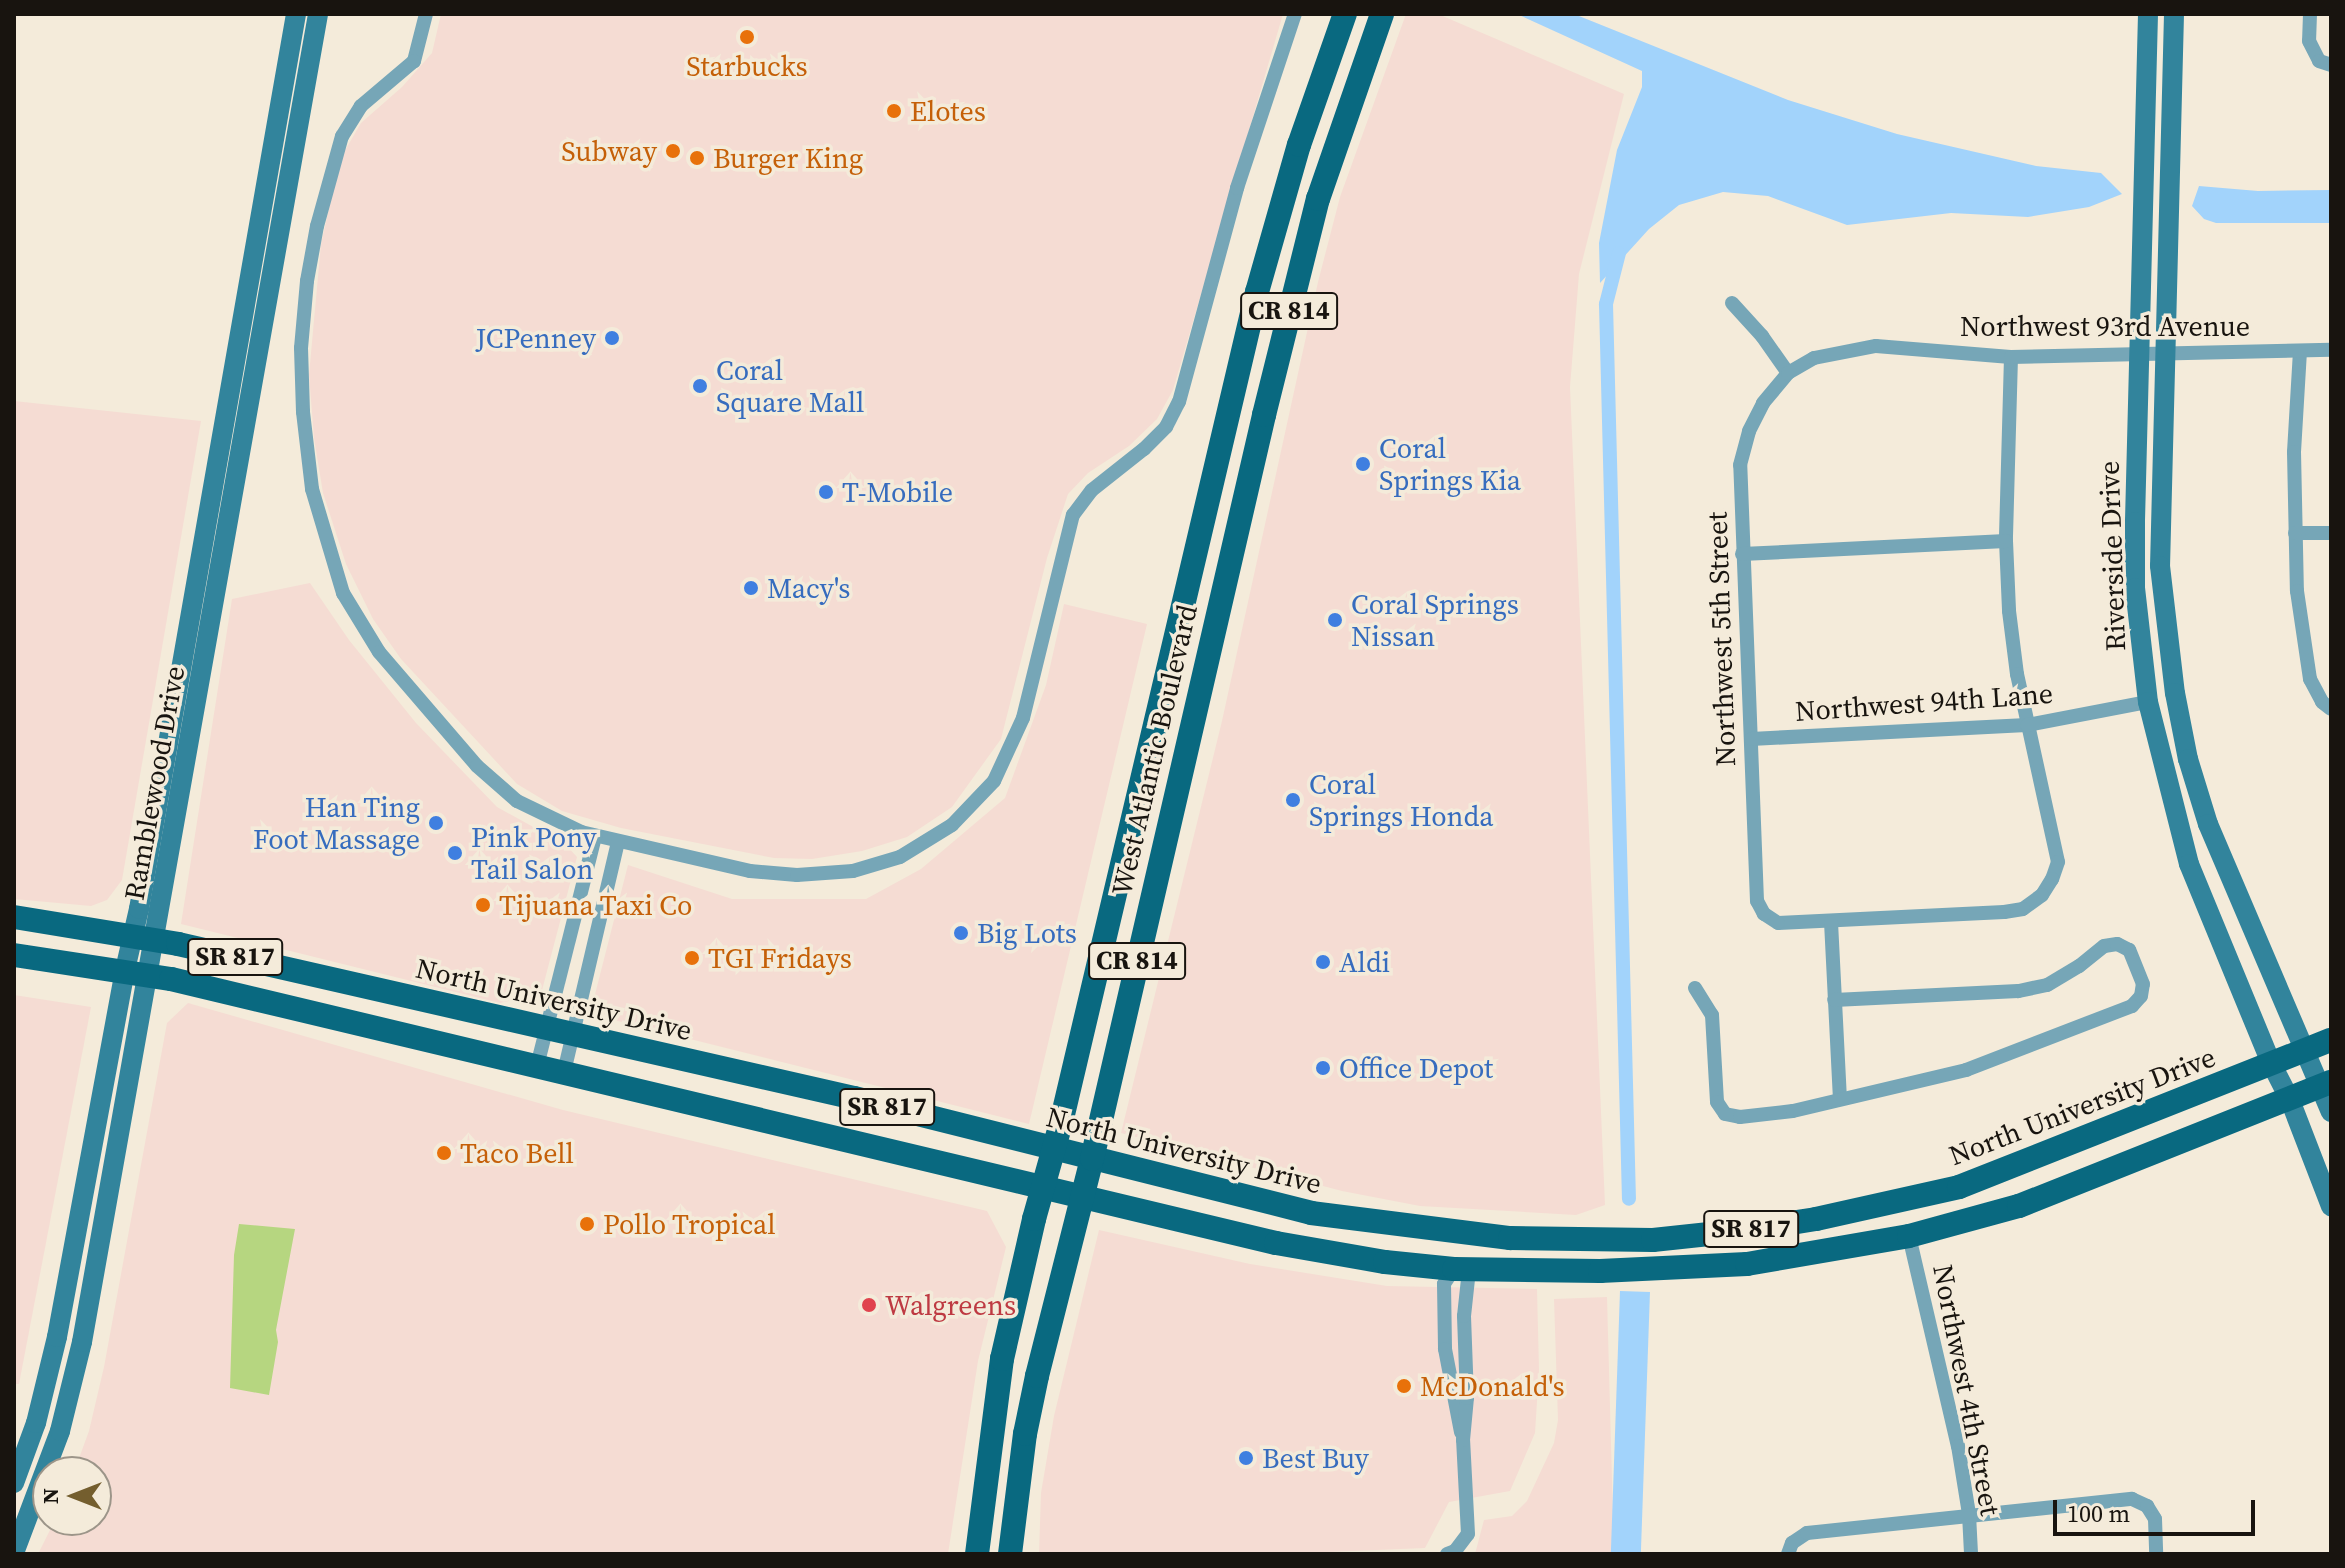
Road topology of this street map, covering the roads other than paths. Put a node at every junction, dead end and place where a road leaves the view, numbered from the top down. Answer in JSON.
{"nodes":[{"id":1,"x":296,"y":14,"type":"edge"},
{"id":2,"x":318,"y":14,"type":"edge"},
{"id":3,"x":426,"y":14,"type":"edge"},
{"id":4,"x":1295,"y":14,"type":"edge"},
{"id":5,"x":1345,"y":14,"type":"edge"},
{"id":6,"x":1382,"y":14,"type":"edge"},
{"id":7,"x":2148,"y":14,"type":"edge"},
{"id":8,"x":2174,"y":14,"type":"edge"},
{"id":9,"x":2310,"y":14,"type":"edge"},
{"id":10,"x":2325,"y":63,"type":"edge"},
{"id":11,"x":1732,"y":303,"type":"dead end"},
{"id":12,"x":2331,"y":350,"type":"edge"},
{"id":13,"x":2300,"y":351,"type":"junction"},
{"id":14,"x":2138,"y":354,"type":"junction"},
{"id":15,"x":2164,"y":355,"type":"junction"},
{"id":16,"x":2011,"y":357,"type":"junction"},
{"id":17,"x":1788,"y":373,"type":"junction"},
{"id":18,"x":2295,"y":533,"type":"junction"},
{"id":19,"x":2331,"y":533,"type":"edge"},
{"id":20,"x":2006,"y":541,"type":"junction"},
{"id":21,"x":1742,"y":554,"type":"junction"},
{"id":22,"x":2148,"y":702,"type":"junction"},
{"id":23,"x":2326,"y":706,"type":"edge"},
{"id":24,"x":2027,"y":725,"type":"junction"},
{"id":25,"x":1751,"y":739,"type":"junction"},
{"id":26,"x":595,"y":836,"type":"junction"},
{"id":27,"x":618,"y":842,"type":"junction"},
{"id":28,"x":14,"y":917,"type":"edge"},
{"id":29,"x":1831,"y":922,"type":"junction"},
{"id":30,"x":145,"y":937,"type":"junction"},
{"id":31,"x":14,"y":955,"type":"edge"},
{"id":32,"x":125,"y":970,"type":"junction"},
{"id":33,"x":149,"y":975,"type":"junction"},
{"id":34,"x":1695,"y":988,"type":"dead end"},
{"id":35,"x":1834,"y":1000,"type":"junction"},
{"id":36,"x":546,"y":1029,"type":"junction"},
{"id":37,"x":573,"y":1035,"type":"junction"},
{"id":38,"x":2331,"y":1040,"type":"edge"},
{"id":39,"x":2303,"y":1050,"type":"junction"},
{"id":40,"x":2271,"y":1063,"type":"junction"},
{"id":41,"x":537,"y":1066,"type":"junction"},
{"id":42,"x":564,"y":1072,"type":"junction"},
{"id":43,"x":2326,"y":1084,"type":"edge"},
{"id":44,"x":1840,"y":1099,"type":"junction"},
{"id":45,"x":2290,"y":1100,"type":"junction"},
{"id":46,"x":2331,"y":1112,"type":"edge"},
{"id":47,"x":1054,"y":1150,"type":"junction"},
{"id":48,"x":1092,"y":1159,"type":"junction"},
{"id":49,"x":1959,"y":1187,"type":"junction"},
{"id":50,"x":1042,"y":1188,"type":"junction"},
{"id":51,"x":1081,"y":1198,"type":"junction"},
{"id":52,"x":2331,"y":1206,"type":"edge"},
{"id":53,"x":1449,"y":1233,"type":"junction"},
{"id":54,"x":1909,"y":1236,"type":"junction"},
{"id":55,"x":1510,"y":1238,"type":"junction"},
{"id":56,"x":1385,"y":1262,"type":"junction"},
{"id":57,"x":1462,"y":1269,"type":"junction"},
{"id":58,"x":1463,"y":1440,"type":"junction"},
{"id":59,"x":14,"y":1483,"type":"edge"},
{"id":60,"x":1969,"y":1514,"type":"junction"},
{"id":61,"x":1790,"y":1548,"type":"edge"},
{"id":62,"x":14,"y":1553,"type":"edge"},
{"id":63,"x":1451,"y":1553,"type":"edge"},
{"id":64,"x":977,"y":1554,"type":"edge"},
{"id":65,"x":1010,"y":1554,"type":"edge"},
{"id":66,"x":1971,"y":1554,"type":"edge"},
{"id":67,"x":2156,"y":1554,"type":"edge"}],
"edges":[{"from":1,"to":30,"type":"street","name":"Ramblewood Drive"},
{"from":2,"to":30,"type":"street","name":"Ramblewood Drive"},
{"from":3,"to":26,"type":"street"},
{"from":4,"to":27,"type":"street"},
{"from":5,"to":47,"type":"main road","name":"West Atlantic Boulevard","number":"CR 814"},
{"from":6,"to":48,"type":"main road","name":"West Atlantic Boulevard","number":"CR 814"},
{"from":7,"to":14,"type":"street","name":"Riverside Drive"},
{"from":8,"to":15,"type":"street","name":"Riverside Drive"},
{"from":9,"to":10,"type":"street"},
{"from":11,"to":17,"type":"street"},
{"from":12,"to":13,"type":"street","name":"Northwest 93rd Avenue"},
{"from":13,"to":15,"type":"street","name":"Northwest 93rd Avenue"},
{"from":13,"to":18,"type":"street"},
{"from":14,"to":15,"type":"street","name":"Northwest 93rd Avenue"},
{"from":14,"to":16,"type":"street","name":"Northwest 93rd Avenue"},
{"from":14,"to":22,"type":"street","name":"Riverside Drive"},
{"from":15,"to":39,"type":"street","name":"Riverside Drive"},
{"from":16,"to":17,"type":"street","name":"Northwest 93rd Avenue"},
{"from":16,"to":20,"type":"street"},
{"from":17,"to":21,"type":"street","name":"Northwest 5th Street"},
{"from":18,"to":19,"type":"street"},
{"from":18,"to":23,"type":"street"},
{"from":20,"to":21,"type":"street"},
{"from":20,"to":24,"type":"street"},
{"from":21,"to":25,"type":"street","name":"Northwest 5th Street"},
{"from":22,"to":24,"type":"street","name":"Northwest 94th Lane"},
{"from":22,"to":40,"type":"street","name":"Riverside Drive"},
{"from":24,"to":25,"type":"street","name":"Northwest 94th Lane"},
{"from":24,"to":29,"type":"street"},
{"from":25,"to":29,"type":"street","name":"Northwest 5th Street"},
{"from":26,"to":27,"type":"street"},
{"from":26,"to":36,"type":"street"},
{"from":27,"to":37,"type":"street"},
{"from":28,"to":30,"type":"main road","name":"North University Drive","number":"SR 817"},
{"from":29,"to":35,"type":"street"},
{"from":30,"to":32,"type":"street","name":"Ramblewood Drive"},
{"from":30,"to":33,"type":"street","name":"Ramblewood Drive"},
{"from":30,"to":36,"type":"main road","name":"North University Drive","number":"SR 817"},
{"from":31,"to":32,"type":"main road","number":"SR 817"},
{"from":32,"to":33,"type":"main road","number":"SR 817"},
{"from":32,"to":59,"type":"street","name":"Ramblewood Drive"},
{"from":33,"to":41,"type":"main road","number":"SR 817"},
{"from":33,"to":62,"type":"street","name":"Ramblewood Drive"},
{"from":34,"to":44,"type":"street"},
{"from":35,"to":44,"type":"street"},
{"from":35,"to":44,"type":"street"},
{"from":36,"to":37,"type":"main road","name":"North University Drive","number":"SR 817"},
{"from":36,"to":41,"type":"street"},
{"from":37,"to":42,"type":"street"},
{"from":37,"to":47,"type":"main road","name":"North University Drive","number":"SR 817"},
{"from":38,"to":39,"type":"main road","name":"North University Drive","number":"SR 817"},
{"from":39,"to":40,"type":"main road","name":"North University Drive","number":"SR 817"},
{"from":39,"to":43,"type":"street","name":"Riverside Drive"},
{"from":40,"to":45,"type":"street","name":"Riverside Drive"},
{"from":40,"to":49,"type":"main road","name":"North University Drive","number":"SR 817"},
{"from":41,"to":42,"type":"main road","number":"SR 817"},
{"from":42,"to":50,"type":"main road","number":"SR 817"},
{"from":43,"to":45,"type":"main road","number":"SR 817"},
{"from":43,"to":46,"type":"street","name":"Riverside Drive"},
{"from":45,"to":52,"type":"street","name":"Riverside Drive"},
{"from":45,"to":54,"type":"main road","number":"SR 817"},
{"from":47,"to":48,"type":"main road","name":"North University Drive","number":"SR 817"},
{"from":47,"to":50,"type":"main road","name":"West Atlantic Boulevard","number":"CR 814"},
{"from":48,"to":51,"type":"main road","name":"West Atlantic Boulevard","number":"CR 814"},
{"from":48,"to":53,"type":"main road","name":"North University Drive","number":"SR 817"},
{"from":49,"to":54,"type":"main road"},
{"from":49,"to":55,"type":"main road","name":"North University Drive","number":"SR 817"},
{"from":50,"to":51,"type":"main road","number":"SR 817"},
{"from":50,"to":64,"type":"main road","name":"West Atlantic Boulevard","number":"CR 814"},
{"from":51,"to":56,"type":"main road","number":"SR 817"},
{"from":51,"to":65,"type":"main road","name":"West Atlantic Boulevard","number":"CR 814"},
{"from":53,"to":55,"type":"main road","name":"North University Drive","number":"SR 817"},
{"from":53,"to":56,"type":"main road"},
{"from":54,"to":57,"type":"main road","number":"SR 817"},
{"from":54,"to":60,"type":"street","name":"Northwest 4th Street"},
{"from":55,"to":57,"type":"main road"},
{"from":56,"to":57,"type":"main road","number":"SR 817"},
{"from":57,"to":58,"type":"street"},
{"from":57,"to":58,"type":"street"},
{"from":58,"to":63,"type":"street"},
{"from":60,"to":61,"type":"street"},
{"from":60,"to":66,"type":"street","name":"Northwest 4th Street"},
{"from":60,"to":67,"type":"street"}]}
